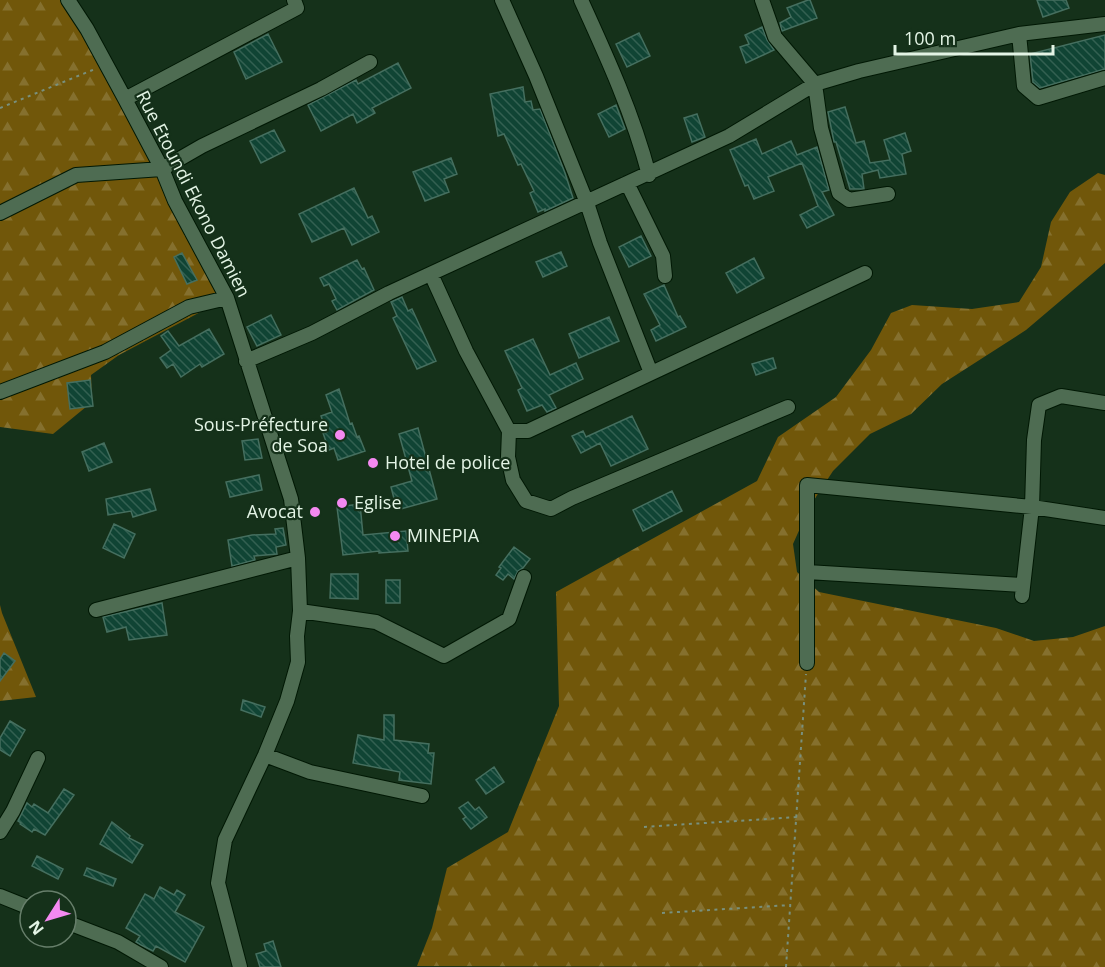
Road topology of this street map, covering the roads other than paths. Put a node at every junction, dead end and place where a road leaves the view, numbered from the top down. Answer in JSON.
{"nodes":[{"id":1,"x":68,"y":0,"type":"edge"},
{"id":2,"x":294,"y":0,"type":"edge"},
{"id":3,"x":502,"y":0,"type":"edge"},
{"id":4,"x":581,"y":0,"type":"edge"},
{"id":5,"x":762,"y":0,"type":"edge"},
{"id":6,"x":1105,"y":24,"type":"edge"},
{"id":7,"x":1019,"y":34,"type":"junction"},
{"id":8,"x":370,"y":62,"type":"dead end"},
{"id":9,"x":1105,"y":78,"type":"edge"},
{"id":10,"x":815,"y":84,"type":"junction"},
{"id":11,"x":125,"y":99,"type":"junction"},
{"id":12,"x":162,"y":168,"type":"junction"},
{"id":13,"x":649,"y":175,"type":"junction"},
{"id":14,"x":627,"y":183,"type":"junction"},
{"id":15,"x":888,"y":194,"type":"dead end"},
{"id":16,"x":587,"y":203,"type":"junction"},
{"id":17,"x":0,"y":213,"type":"edge"},
{"id":18,"x":865,"y":273,"type":"dead end"},
{"id":19,"x":431,"y":274,"type":"junction"},
{"id":20,"x":665,"y":276,"type":"dead end"},
{"id":21,"x":227,"y":298,"type":"junction"},
{"id":22,"x":246,"y":361,"type":"junction"},
{"id":23,"x":651,"y":373,"type":"junction"},
{"id":24,"x":0,"y":392,"type":"edge"},
{"id":25,"x":1105,"y":403,"type":"edge"},
{"id":26,"x":788,"y":407,"type":"dead end"},
{"id":27,"x":509,"y":432,"type":"junction"},
{"id":28,"x":1032,"y":507,"type":"junction"},
{"id":29,"x":1105,"y":518,"type":"edge"},
{"id":30,"x":298,"y":558,"type":"junction"},
{"id":31,"x":807,"y":572,"type":"junction"},
{"id":32,"x":524,"y":577,"type":"dead end"},
{"id":33,"x":96,"y":610,"type":"dead end"},
{"id":34,"x":300,"y":611,"type":"junction"},
{"id":35,"x":807,"y":663,"type":"road end"},
{"id":36,"x":265,"y":755,"type":"junction"},
{"id":37,"x":38,"y":758,"type":"dead end"},
{"id":38,"x":422,"y":796,"type":"dead end"},
{"id":39,"x":0,"y":832,"type":"edge"},
{"id":40,"x":0,"y":896,"type":"edge"},
{"id":41,"x":18,"y":903,"type":"edge"},
{"id":42,"x":78,"y":927,"type":"edge"},
{"id":43,"x":161,"y":967,"type":"edge"},
{"id":44,"x":240,"y":967,"type":"edge"}],
"edges":[{"from":1,"to":11,"type":"street","name":"Rue Etoundi Ekono Damien"},
{"from":2,"to":11,"type":"street"},
{"from":3,"to":16,"type":"street"},
{"from":4,"to":13,"type":"street"},
{"from":5,"to":10,"type":"street"},
{"from":6,"to":7,"type":"street"},
{"from":7,"to":9,"type":"street"},
{"from":7,"to":10,"type":"street"},
{"from":8,"to":12,"type":"street"},
{"from":10,"to":13,"type":"street"},
{"from":10,"to":15,"type":"street"},
{"from":11,"to":12,"type":"street","name":"Rue Etoundi Ekono Damien"},
{"from":12,"to":17,"type":"street"},
{"from":12,"to":21,"type":"street","name":"Rue Etoundi Ekono Damien"},
{"from":13,"to":14,"type":"street"},
{"from":14,"to":16,"type":"street"},
{"from":14,"to":20,"type":"street"},
{"from":16,"to":19,"type":"street"},
{"from":16,"to":23,"type":"street"},
{"from":18,"to":23,"type":"street"},
{"from":19,"to":22,"type":"street"},
{"from":19,"to":27,"type":"street"},
{"from":21,"to":22,"type":"street","name":"Rue Etoundi Ekono Damien"},
{"from":21,"to":24,"type":"street"},
{"from":22,"to":30,"type":"street","name":"Rue Etoundi Ekono Damien"},
{"from":23,"to":27,"type":"street"},
{"from":25,"to":28,"type":"street"},
{"from":26,"to":27,"type":"street"},
{"from":28,"to":29,"type":"street"},
{"from":28,"to":31,"type":"street"},
{"from":28,"to":31,"type":"street"},
{"from":30,"to":33,"type":"street"},
{"from":30,"to":34,"type":"street","name":"Rue Etoundi Ekono Damien"},
{"from":31,"to":35,"type":"street"},
{"from":32,"to":34,"type":"street"},
{"from":34,"to":36,"type":"street","name":"Rue Etoundi Ekono Damien"},
{"from":36,"to":38,"type":"street"},
{"from":36,"to":44,"type":"street","name":"Rue Etoundi Ekono Damien"},
{"from":37,"to":39,"type":"street"},
{"from":40,"to":41,"type":"street"},
{"from":42,"to":43,"type":"street"}]}
